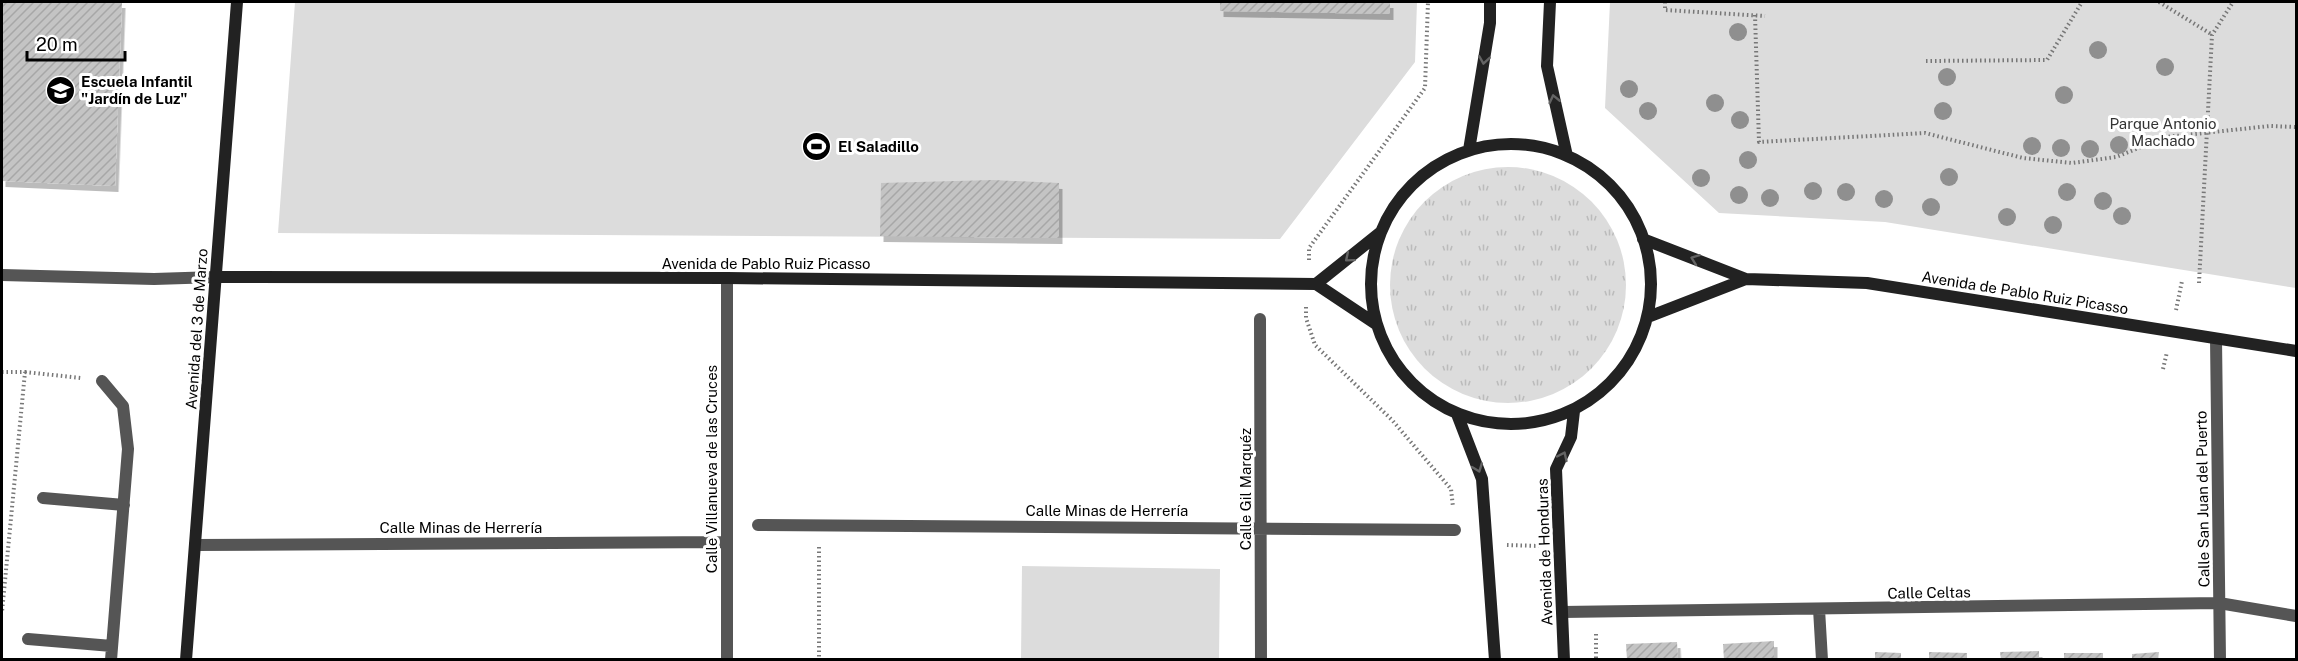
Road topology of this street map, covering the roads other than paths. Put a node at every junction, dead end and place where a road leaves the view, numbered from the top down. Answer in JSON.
{"nodes":[{"id":1,"x":237,"y":2,"type":"edge"},
{"id":2,"x":1490,"y":2,"type":"edge"},
{"id":3,"x":1550,"y":2,"type":"edge"},
{"id":4,"x":1469,"y":150,"type":"junction"},
{"id":5,"x":1567,"y":156,"type":"junction"},
{"id":6,"x":1381,"y":231,"type":"junction"},
{"id":7,"x":1643,"y":239,"type":"junction"},
{"id":8,"x":2,"y":275,"type":"edge"},
{"id":9,"x":216,"y":278,"type":"junction"},
{"id":10,"x":727,"y":278,"type":"junction"},
{"id":11,"x":1746,"y":279,"type":"junction"},
{"id":12,"x":1312,"y":284,"type":"junction"},
{"id":13,"x":1648,"y":317,"type":"junction"},
{"id":14,"x":1260,"y":319,"type":"dead end"},
{"id":15,"x":1376,"y":324,"type":"junction"},
{"id":16,"x":2216,"y":339,"type":"junction"},
{"id":17,"x":2296,"y":351,"type":"edge"},
{"id":18,"x":102,"y":381,"type":"road end"},
{"id":19,"x":1574,"y":411,"type":"junction"},
{"id":20,"x":1457,"y":414,"type":"junction"},
{"id":21,"x":43,"y":498,"type":"dead end"},
{"id":22,"x":124,"y":505,"type":"junction"},
{"id":23,"x":759,"y":525,"type":"dead end"},
{"id":24,"x":1261,"y":527,"type":"junction"},
{"id":25,"x":1455,"y":530,"type":"road end"},
{"id":26,"x":727,"y":542,"type":"junction"},
{"id":27,"x":195,"y":545,"type":"junction"},
{"id":28,"x":2219,"y":603,"type":"junction"},
{"id":29,"x":1820,"y":609,"type":"junction"},
{"id":30,"x":1562,"y":612,"type":"junction"},
{"id":31,"x":2296,"y":616,"type":"edge"},
{"id":32,"x":28,"y":639,"type":"dead end"},
{"id":33,"x":112,"y":646,"type":"junction"},
{"id":34,"x":111,"y":660,"type":"edge"},
{"id":35,"x":186,"y":660,"type":"edge"},
{"id":36,"x":727,"y":660,"type":"edge"},
{"id":37,"x":1261,"y":660,"type":"edge"},
{"id":38,"x":1496,"y":660,"type":"edge"},
{"id":39,"x":1564,"y":660,"type":"edge"},
{"id":40,"x":1822,"y":660,"type":"edge"},
{"id":41,"x":2220,"y":660,"type":"edge"}],
"edges":[{"from":1,"to":9,"type":"street","name":"Avenida del 3 de Marzo"},
{"from":2,"to":4,"type":"street","one_way":true},
{"from":5,"to":3,"type":"street","one_way":true},
{"from":4,"to":5,"type":"street"},
{"from":4,"to":6,"type":"street"},
{"from":5,"to":7,"type":"street"},
{"from":6,"to":12,"type":"street","one_way":true},
{"from":6,"to":15,"type":"street"},
{"from":11,"to":7,"type":"street","name":"Avenida de Pablo Ruiz Picasso","one_way":true},
{"from":7,"to":13,"type":"street"},
{"from":8,"to":9,"type":"street"},
{"from":9,"to":10,"type":"street","name":"Avenida de Pablo Ruiz Picasso"},
{"from":9,"to":27,"type":"street","name":"Avenida del 3 de Marzo"},
{"from":10,"to":12,"type":"street","name":"Avenida de Pablo Ruiz Picasso"},
{"from":10,"to":26,"type":"street","name":"Calle Villanueva de las Cruces"},
{"from":11,"to":13,"type":"street","name":"Avenida de Pablo Ruiz Picasso"},
{"from":11,"to":16,"type":"street","name":"Avenida de Pablo Ruiz Picasso"},
{"from":12,"to":15,"type":"street"},
{"from":13,"to":19,"type":"street"},
{"from":14,"to":24,"type":"street","name":"Calle Gil Marquéz"},
{"from":15,"to":20,"type":"street"},
{"from":16,"to":17,"type":"street","name":"Avenida de Pablo Ruiz Picasso"},
{"from":16,"to":28,"type":"street","name":"Calle San Juan del Puerto"},
{"from":18,"to":22,"type":"street"},
{"from":19,"to":20,"type":"street"},
{"from":30,"to":19,"type":"street","name":"Avenida de Honduras","one_way":true},
{"from":20,"to":38,"type":"street","one_way":true},
{"from":21,"to":22,"type":"street"},
{"from":22,"to":33,"type":"street"},
{"from":23,"to":24,"type":"street","name":"Calle Minas de Herrería"},
{"from":24,"to":25,"type":"street","name":"Calle Minas de Herrería"},
{"from":24,"to":37,"type":"street","name":"Calle Gil Marquéz"},
{"from":26,"to":27,"type":"street","name":"Calle Minas de Herrería"},
{"from":26,"to":36,"type":"street","name":"Calle Villanueva de las Cruces"},
{"from":27,"to":35,"type":"street","name":"Avenida del 3 de Marzo"},
{"from":28,"to":29,"type":"street","name":"Calle Celtas"},
{"from":28,"to":31,"type":"street","name":"Calle Celtas"},
{"from":28,"to":41,"type":"street","name":"Calle San Juan del Puerto"},
{"from":29,"to":30,"type":"street","name":"Calle Celtas"},
{"from":29,"to":40,"type":"street"},
{"from":30,"to":39,"type":"street","name":"Avenida de Honduras"},
{"from":32,"to":33,"type":"street"},
{"from":33,"to":34,"type":"street"}]}
